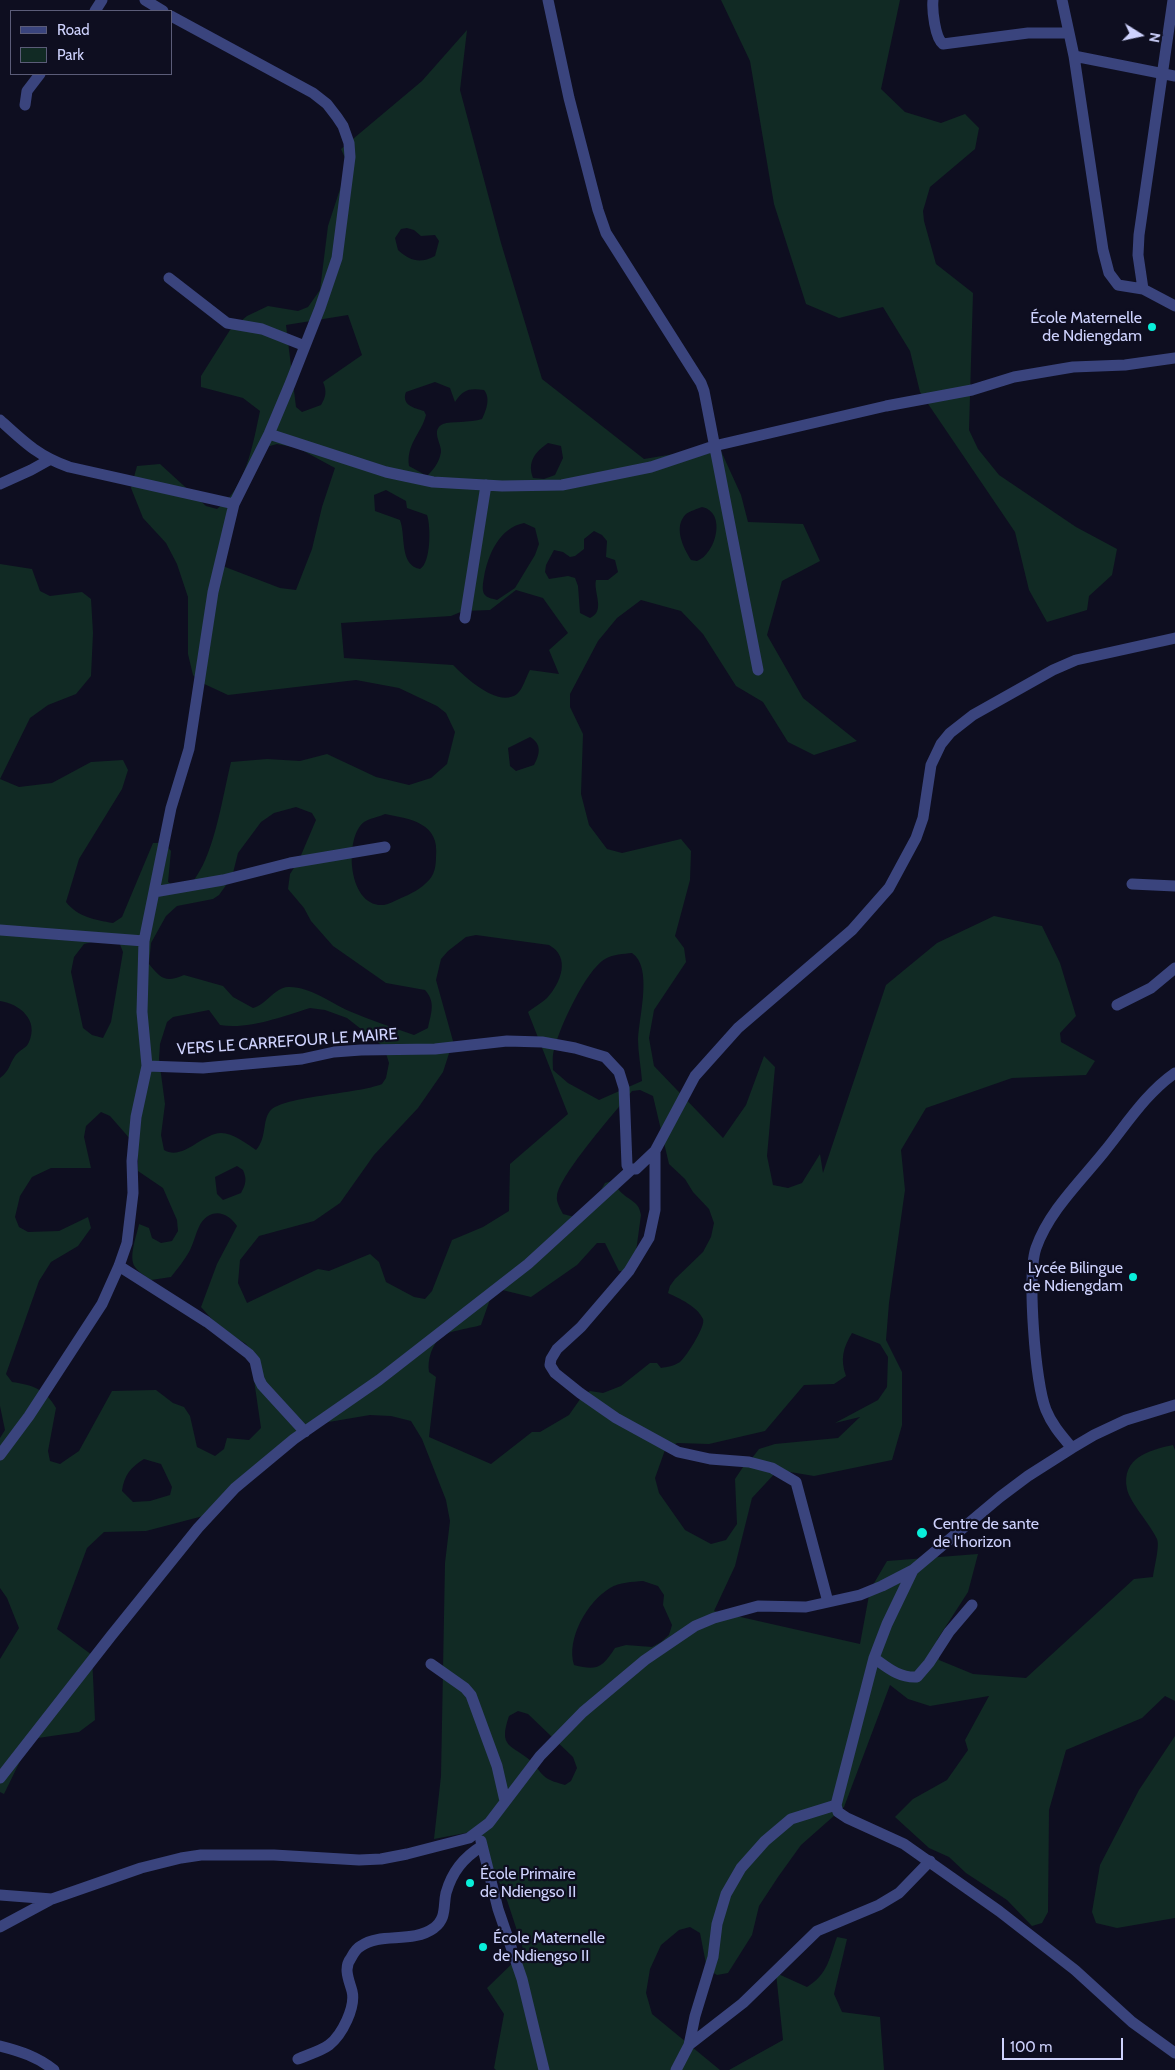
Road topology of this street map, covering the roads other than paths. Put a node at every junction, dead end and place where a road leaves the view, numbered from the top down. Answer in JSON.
{"nodes":[{"id":1,"x":146,"y":0,"type":"edge"},
{"id":2,"x":548,"y":0,"type":"edge"},
{"id":3,"x":933,"y":0,"type":"edge"},
{"id":4,"x":1062,"y":0,"type":"edge"},
{"id":5,"x":1173,"y":0,"type":"edge"},
{"id":6,"x":162,"y":10,"type":"edge"},
{"id":7,"x":172,"y":17,"type":"edge"},
{"id":8,"x":1068,"y":33,"type":"junction"},
{"id":9,"x":1074,"y":56,"type":"junction"},
{"id":10,"x":1163,"y":74,"type":"junction"},
{"id":11,"x":39,"y":75,"type":"edge"},
{"id":12,"x":1175,"y":76,"type":"edge"},
{"id":13,"x":25,"y":106,"type":"dead end"},
{"id":14,"x":169,"y":278,"type":"dead end"},
{"id":15,"x":1143,"y":289,"type":"junction"},
{"id":16,"x":1175,"y":306,"type":"edge"},
{"id":17,"x":305,"y":346,"type":"junction"},
{"id":18,"x":1175,"y":358,"type":"edge"},
{"id":19,"x":0,"y":420,"type":"edge"},
{"id":20,"x":268,"y":434,"type":"junction"},
{"id":21,"x":714,"y":446,"type":"junction"},
{"id":22,"x":49,"y":460,"type":"junction"},
{"id":23,"x":0,"y":484,"type":"edge"},
{"id":24,"x":486,"y":485,"type":"junction"},
{"id":25,"x":234,"y":504,"type":"junction"},
{"id":26,"x":465,"y":618,"type":"dead end"},
{"id":27,"x":1175,"y":638,"type":"edge"},
{"id":28,"x":758,"y":670,"type":"dead end"},
{"id":29,"x":384,"y":847,"type":"dead end"},
{"id":30,"x":1132,"y":884,"type":"dead end"},
{"id":31,"x":1175,"y":886,"type":"edge"},
{"id":32,"x":154,"y":892,"type":"junction"},
{"id":33,"x":0,"y":930,"type":"edge"},
{"id":34,"x":144,"y":942,"type":"junction"},
{"id":35,"x":1175,"y":968,"type":"edge"},
{"id":36,"x":1117,"y":1005,"type":"dead end"},
{"id":37,"x":147,"y":1066,"type":"junction"},
{"id":38,"x":1175,"y":1073,"type":"edge"},
{"id":39,"x":655,"y":1151,"type":"junction"},
{"id":40,"x":632,"y":1169,"type":"junction"},
{"id":41,"x":119,"y":1266,"type":"junction"},
{"id":42,"x":1175,"y":1405,"type":"edge"},
{"id":43,"x":304,"y":1432,"type":"junction"},
{"id":44,"x":1072,"y":1448,"type":"junction"},
{"id":45,"x":0,"y":1455,"type":"edge"},
{"id":46,"x":913,"y":1570,"type":"junction"},
{"id":47,"x":828,"y":1602,"type":"junction"},
{"id":48,"x":972,"y":1605,"type":"dead end"},
{"id":49,"x":874,"y":1658,"type":"junction"},
{"id":50,"x":431,"y":1664,"type":"dead end"},
{"id":51,"x":0,"y":1778,"type":"edge"},
{"id":52,"x":506,"y":1801,"type":"junction"},
{"id":53,"x":836,"y":1805,"type":"junction"},
{"id":54,"x":480,"y":1831,"type":"junction"},
{"id":55,"x":482,"y":1846,"type":"junction"},
{"id":56,"x":930,"y":1860,"type":"junction"},
{"id":57,"x":0,"y":1895,"type":"edge"},
{"id":58,"x":52,"y":1899,"type":"junction"},
{"id":59,"x":0,"y":1927,"type":"edge"},
{"id":60,"x":689,"y":2045,"type":"junction"},
{"id":61,"x":0,"y":2046,"type":"edge"},
{"id":62,"x":1175,"y":2052,"type":"edge"},
{"id":63,"x":298,"y":2059,"type":"dead end"},
{"id":64,"x":54,"y":2070,"type":"edge"},
{"id":65,"x":544,"y":2070,"type":"edge"},
{"id":66,"x":676,"y":2070,"type":"edge"}],
"edges":[{"from":1,"to":6,"type":"street"},
{"from":2,"to":21,"type":"street"},
{"from":3,"to":8,"type":"street"},
{"from":4,"to":8,"type":"street"},
{"from":5,"to":10,"type":"street"},
{"from":7,"to":17,"type":"street"},
{"from":8,"to":9,"type":"street"},
{"from":9,"to":10,"type":"street"},
{"from":9,"to":15,"type":"street"},
{"from":10,"to":12,"type":"street"},
{"from":10,"to":15,"type":"street"},
{"from":11,"to":13,"type":"street"},
{"from":14,"to":17,"type":"street"},
{"from":15,"to":16,"type":"street"},
{"from":17,"to":20,"type":"street"},
{"from":18,"to":21,"type":"street"},
{"from":19,"to":22,"type":"street"},
{"from":20,"to":24,"type":"street"},
{"from":20,"to":25,"type":"street"},
{"from":21,"to":24,"type":"street"},
{"from":21,"to":28,"type":"street"},
{"from":22,"to":23,"type":"street"},
{"from":22,"to":25,"type":"street"},
{"from":24,"to":26,"type":"street"},
{"from":25,"to":32,"type":"street"},
{"from":27,"to":39,"type":"street"},
{"from":29,"to":32,"type":"street"},
{"from":30,"to":31,"type":"street"},
{"from":32,"to":34,"type":"street"},
{"from":33,"to":34,"type":"street"},
{"from":34,"to":37,"type":"street"},
{"from":35,"to":36,"type":"street"},
{"from":37,"to":40,"type":"street","name":"VERS LE CARREFOUR LE MAIRE"},
{"from":37,"to":41,"type":"street"},
{"from":38,"to":44,"type":"street"},
{"from":39,"to":40,"type":"street"},
{"from":39,"to":47,"type":"street"},
{"from":40,"to":43,"type":"street"},
{"from":41,"to":43,"type":"street"},
{"from":41,"to":45,"type":"street"},
{"from":42,"to":44,"type":"street"},
{"from":43,"to":51,"type":"street"},
{"from":44,"to":46,"type":"street"},
{"from":46,"to":47,"type":"street"},
{"from":46,"to":49,"type":"street"},
{"from":47,"to":52,"type":"street"},
{"from":48,"to":49,"type":"street"},
{"from":49,"to":53,"type":"street"},
{"from":50,"to":52,"type":"street"},
{"from":52,"to":54,"type":"street"},
{"from":53,"to":56,"type":"street"},
{"from":53,"to":60,"type":"street"},
{"from":54,"to":55,"type":"street"},
{"from":54,"to":58,"type":"street"},
{"from":55,"to":63,"type":"street"},
{"from":55,"to":65,"type":"street"},
{"from":56,"to":60,"type":"street"},
{"from":56,"to":62,"type":"street"},
{"from":57,"to":58,"type":"street"},
{"from":58,"to":59,"type":"street"},
{"from":60,"to":66,"type":"street"},
{"from":61,"to":64,"type":"street"}]}
